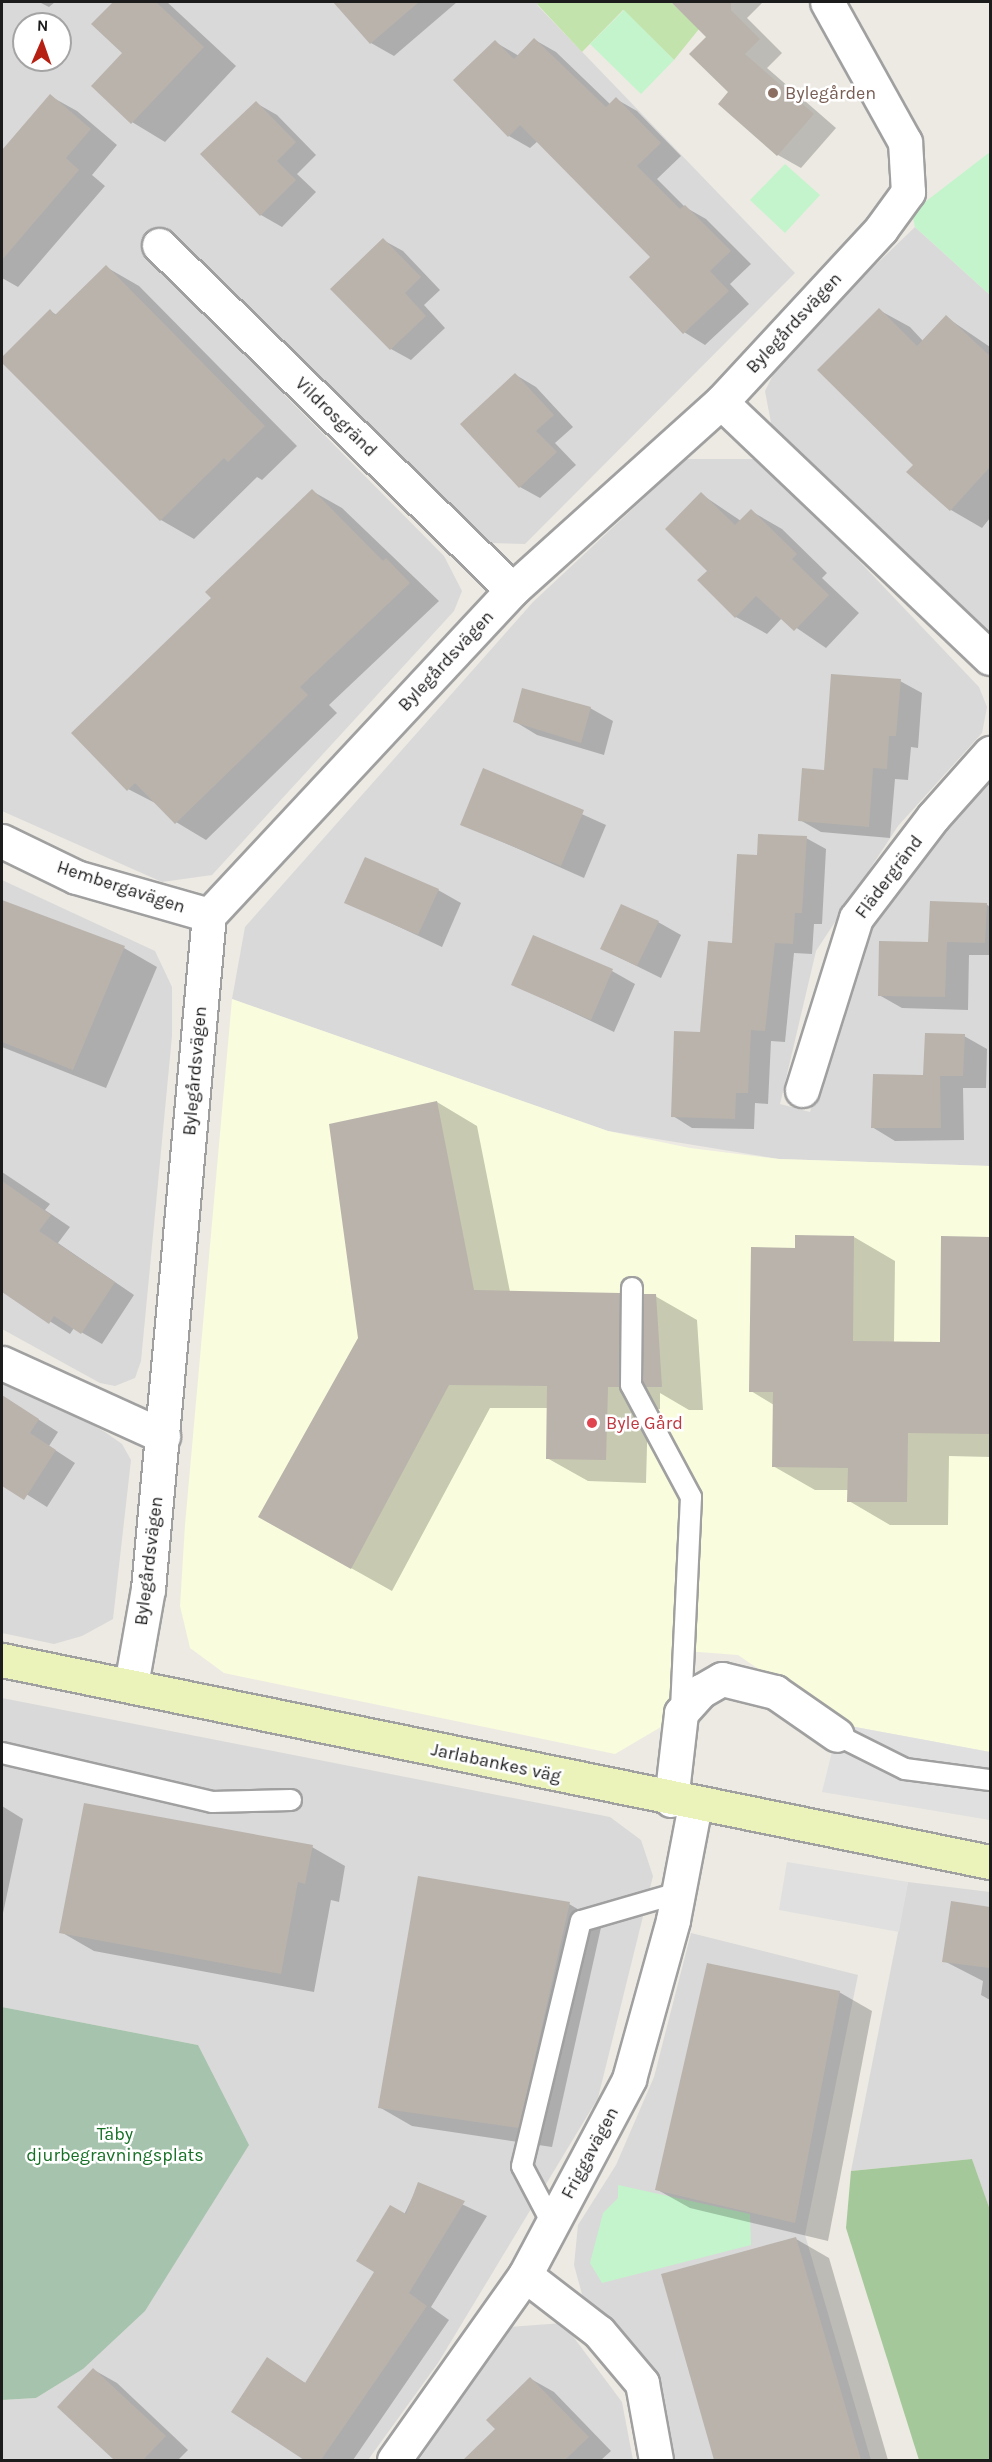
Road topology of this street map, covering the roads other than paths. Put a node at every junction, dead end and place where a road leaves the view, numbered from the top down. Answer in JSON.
{"nodes":[{"id":1,"x":827,"y":2,"type":"edge"},
{"id":2,"x":159,"y":245,"type":"dead end"},
{"id":3,"x":721,"y":402,"type":"junction"},
{"id":4,"x":512,"y":590,"type":"junction"},
{"id":5,"x":990,"y":658,"type":"edge"},
{"id":6,"x":990,"y":753,"type":"edge"},
{"id":7,"x":2,"y":841,"type":"edge"},
{"id":8,"x":209,"y":915,"type":"junction"},
{"id":9,"x":802,"y":1090,"type":"dead end"},
{"id":10,"x":632,"y":1288,"type":"dead end"},
{"id":11,"x":2,"y":1364,"type":"edge"},
{"id":12,"x":163,"y":1436,"type":"junction"},
{"id":13,"x":2,"y":1660,"type":"edge"},
{"id":14,"x":131,"y":1685,"type":"junction"},
{"id":15,"x":681,"y":1713,"type":"junction"},
{"id":16,"x":837,"y":1735,"type":"joint"},
{"id":17,"x":2,"y":1753,"type":"edge"},
{"id":18,"x":990,"y":1780,"type":"edge"},
{"id":19,"x":291,"y":1800,"type":"dead end"},
{"id":20,"x":683,"y":1802,"type":"junction"},
{"id":21,"x":990,"y":1862,"type":"edge"},
{"id":22,"x":678,"y":1893,"type":"junction"},
{"id":23,"x":552,"y":2223,"type":"junction"},
{"id":24,"x":525,"y":2275,"type":"junction"},
{"id":25,"x":394,"y":2460,"type":"edge"},
{"id":26,"x":656,"y":2460,"type":"edge"}],
"edges":[{"from":1,"to":3,"type":"street","name":"Bylegårdsvägen"},
{"from":2,"to":4,"type":"street","name":"Vildrosgränd"},
{"from":3,"to":4,"type":"street","name":"Bylegårdsvägen"},
{"from":3,"to":5,"type":"street"},
{"from":4,"to":8,"type":"street","name":"Bylegårdsvägen"},
{"from":6,"to":9,"type":"street","name":"Flädergränd"},
{"from":7,"to":8,"type":"street","name":"Hembergavägen"},
{"from":8,"to":12,"type":"street","name":"Bylegårdsvägen"},
{"from":10,"to":15,"type":"lane"},
{"from":11,"to":12,"type":"street"},
{"from":12,"to":14,"type":"street","name":"Bylegårdsvägen"},
{"from":13,"to":14,"type":"main road","name":"Jarlabankes väg"},
{"from":14,"to":20,"type":"main road","name":"Jarlabankes väg"},
{"from":15,"to":16,"type":"street"},
{"from":15,"to":20,"type":"street","name":"Friggavägen"},
{"from":16,"to":18,"type":"lane"},
{"from":17,"to":19,"type":"lane"},
{"from":20,"to":21,"type":"main road","name":"Jarlabankes väg"},
{"from":20,"to":22,"type":"street","name":"Friggavägen"},
{"from":22,"to":23,"type":"street","name":"Friggavägen"},
{"from":22,"to":23,"type":"lane"},
{"from":23,"to":24,"type":"street","name":"Friggavägen"},
{"from":24,"to":25,"type":"street","name":"Friggavägen"},
{"from":24,"to":26,"type":"street"}]}
